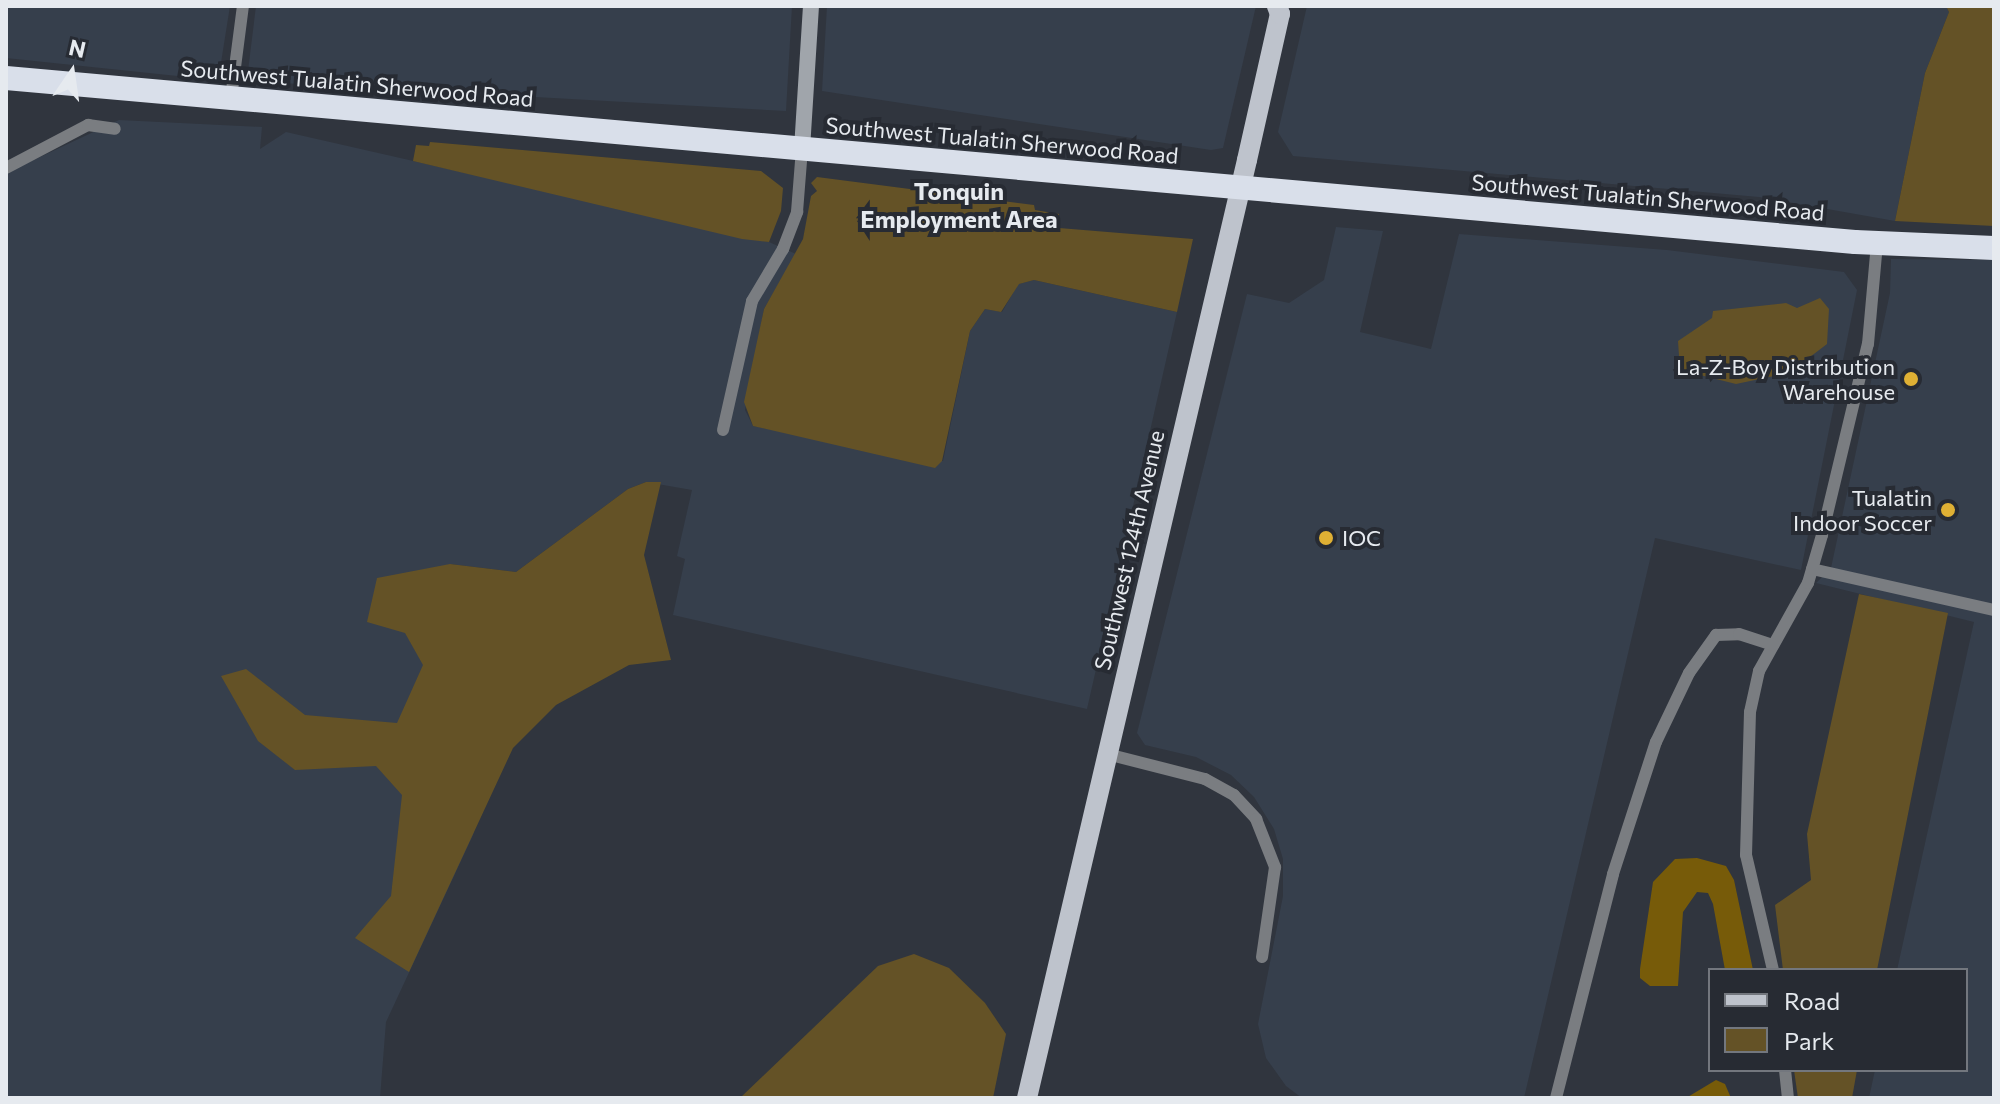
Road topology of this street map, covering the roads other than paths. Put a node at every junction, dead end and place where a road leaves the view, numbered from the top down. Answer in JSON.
{"nodes":[{"id":1,"x":243,"y":6,"type":"edge"},
{"id":2,"x":811,"y":6,"type":"edge"},
{"id":3,"x":1281,"y":9,"type":"edge"},
{"id":4,"x":6,"y":78,"type":"edge"},
{"id":5,"x":231,"y":98,"type":"junction"},
{"id":6,"x":115,"y":129,"type":"dead end"},
{"id":7,"x":802,"y":149,"type":"junction"},
{"id":8,"x":6,"y":168,"type":"edge"},
{"id":9,"x":1241,"y":188,"type":"junction"},
{"id":10,"x":1877,"y":244,"type":"junction"},
{"id":11,"x":1994,"y":248,"type":"edge"},
{"id":12,"x":723,"y":430,"type":"dead end"},
{"id":13,"x":1812,"y":569,"type":"junction"},
{"id":14,"x":1994,"y":610,"type":"edge"},
{"id":15,"x":1773,"y":645,"type":"junction"},
{"id":16,"x":1107,"y":754,"type":"junction"},
{"id":17,"x":1262,"y":957,"type":"dead end"},
{"id":18,"x":1773,"y":968,"type":"edge"},
{"id":19,"x":1785,"y":1072,"type":"edge"},
{"id":20,"x":1027,"y":1098,"type":"edge"},
{"id":21,"x":1556,"y":1098,"type":"edge"},
{"id":22,"x":1788,"y":1098,"type":"edge"}],
"edges":[{"from":1,"to":5,"type":"street"},
{"from":2,"to":7,"type":"street"},
{"from":3,"to":9,"type":"main road","name":"Southwest 124th Avenue"},
{"from":4,"to":5,"type":"highway","name":"Southwest Tualatin Sherwood Road"},
{"from":5,"to":7,"type":"highway","name":"Southwest Tualatin Sherwood Road"},
{"from":6,"to":8,"type":"street"},
{"from":7,"to":9,"type":"highway","name":"Southwest Tualatin Sherwood Road"},
{"from":7,"to":12,"type":"street"},
{"from":9,"to":10,"type":"highway","name":"Southwest Tualatin Sherwood Road"},
{"from":9,"to":16,"type":"main road","name":"Southwest 124th Avenue"},
{"from":10,"to":11,"type":"highway","name":"Southwest Tualatin Sherwood Road"},
{"from":10,"to":13,"type":"street"},
{"from":13,"to":14,"type":"street"},
{"from":13,"to":15,"type":"street"},
{"from":15,"to":18,"type":"street"},
{"from":15,"to":21,"type":"street"},
{"from":16,"to":17,"type":"street"},
{"from":16,"to":20,"type":"main road","name":"Southwest 124th Avenue"},
{"from":19,"to":22,"type":"street"}]}
